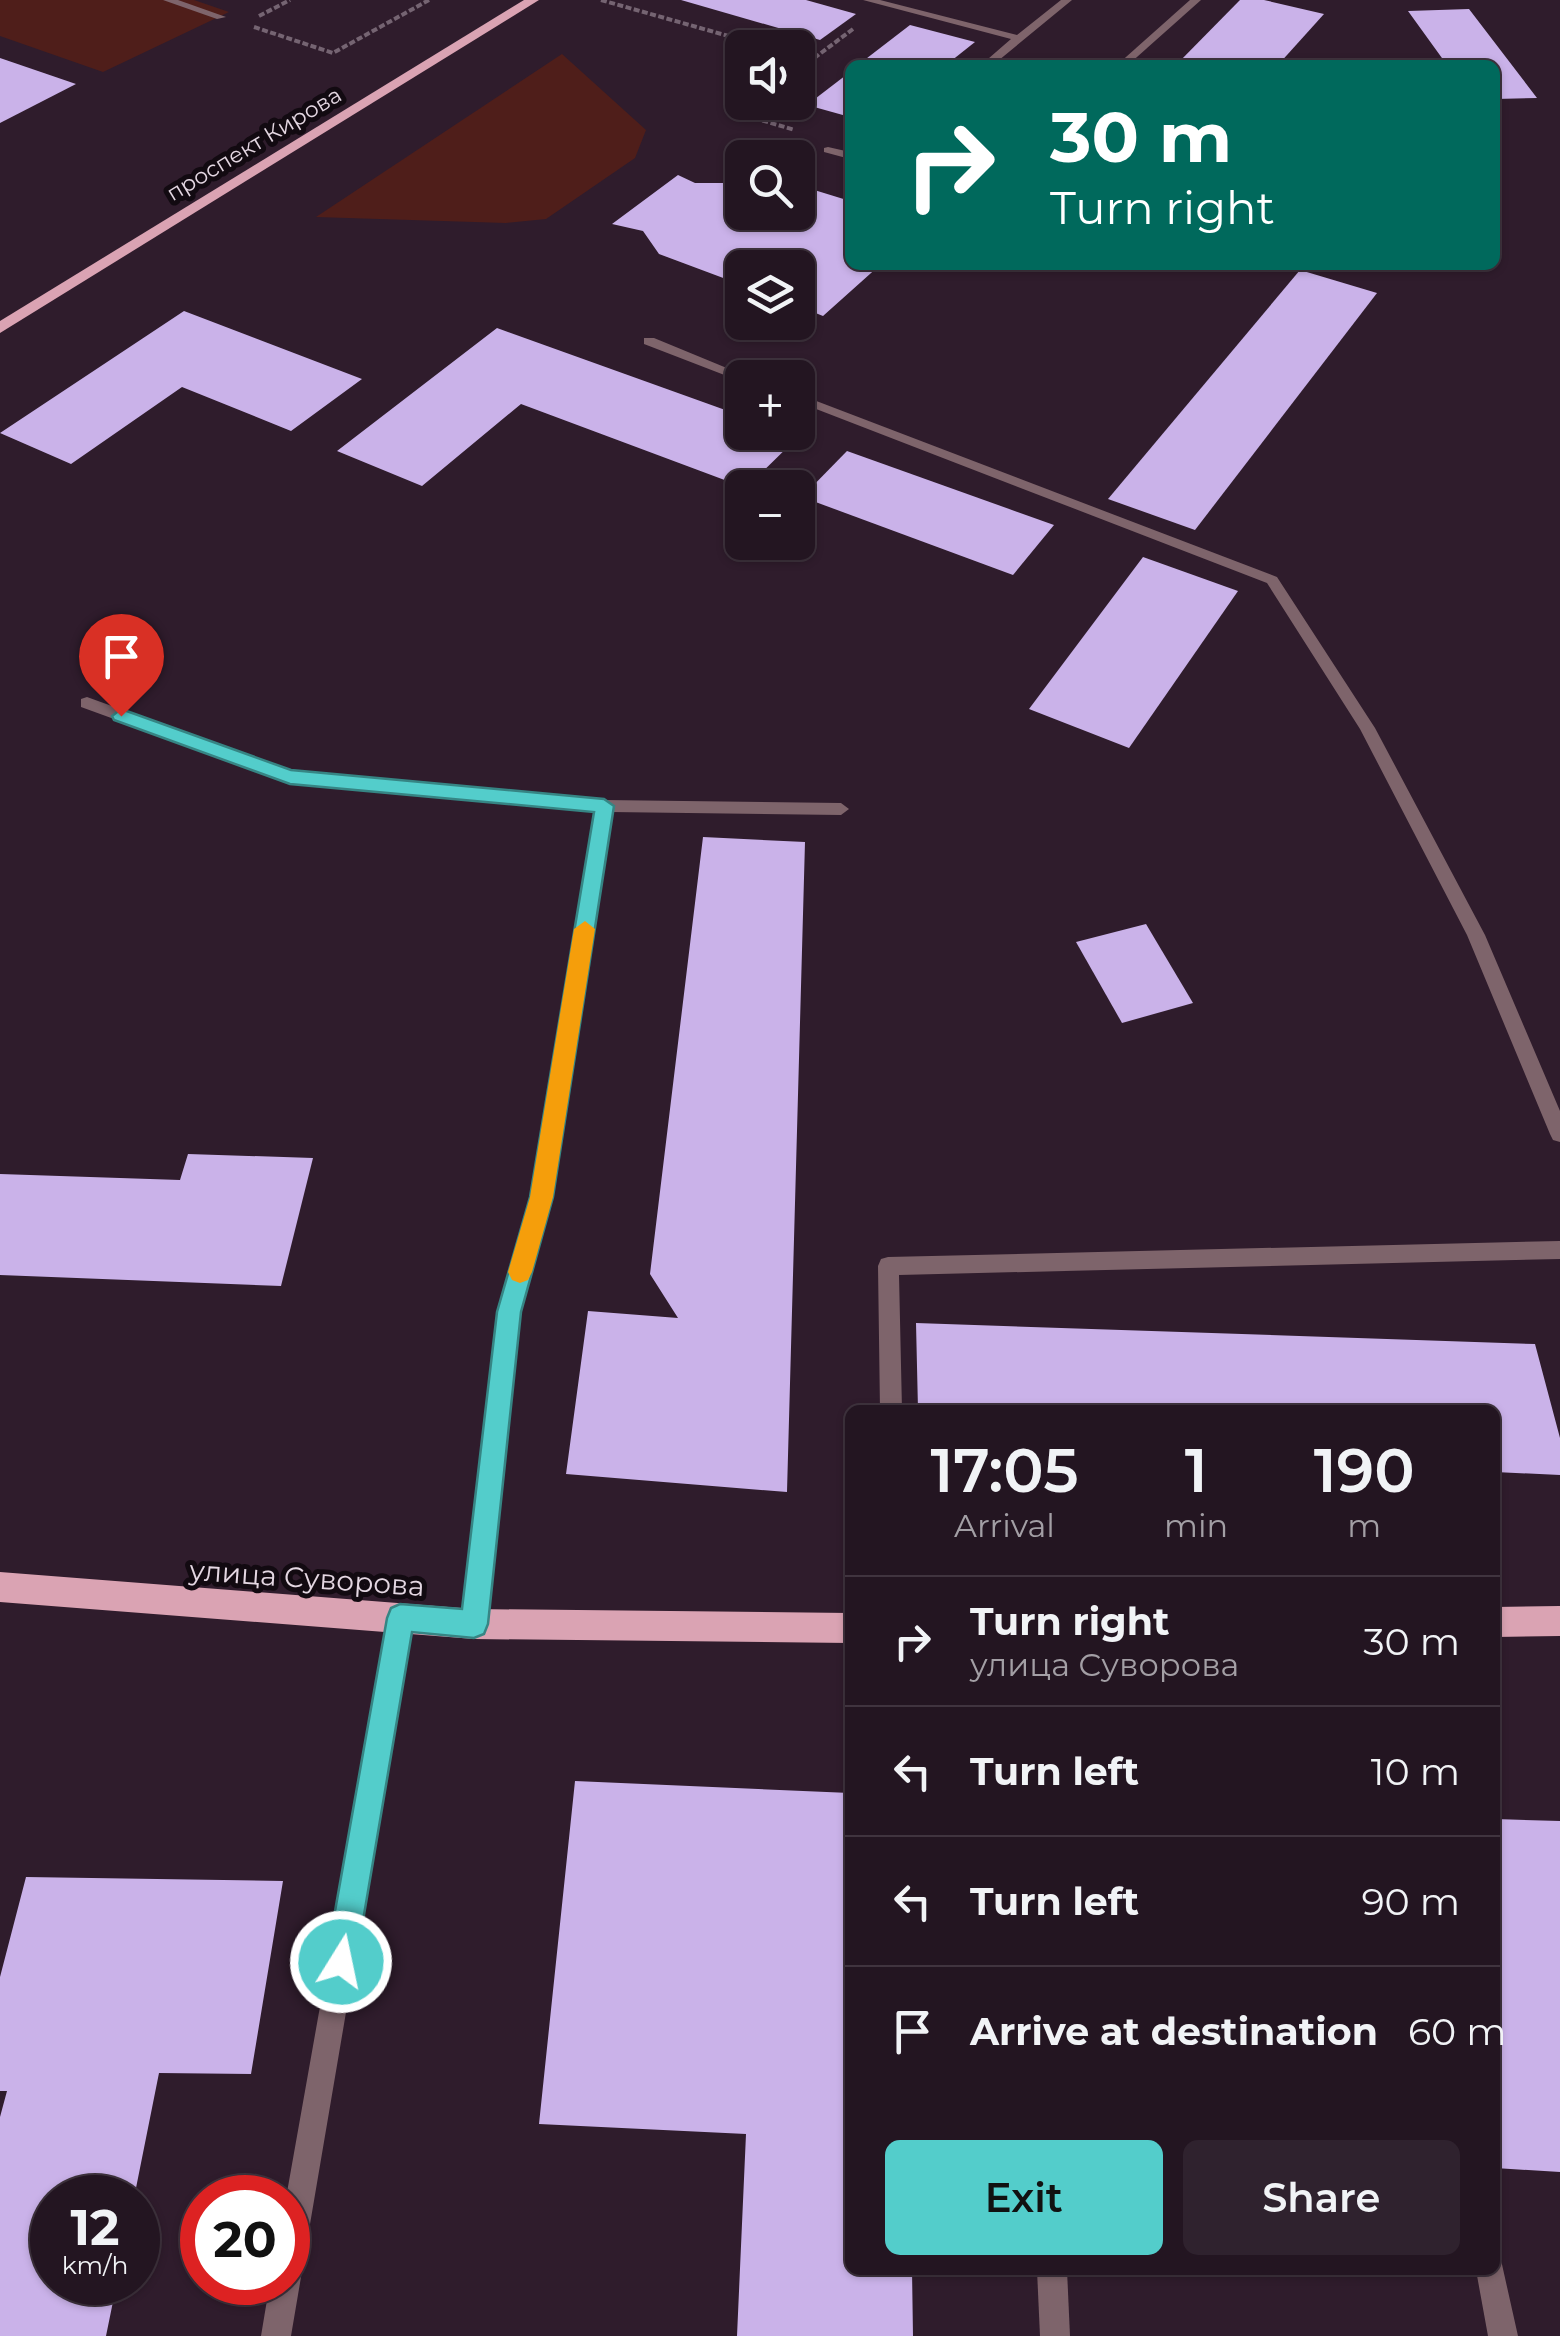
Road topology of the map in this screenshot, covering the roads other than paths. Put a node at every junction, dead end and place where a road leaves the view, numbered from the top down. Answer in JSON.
{"nodes":[{"id":1,"x":168,"y":0,"type":"edge"},
{"id":2,"x":534,"y":0,"type":"edge"},
{"id":3,"x":868,"y":0,"type":"edge"},
{"id":4,"x":1067,"y":0,"type":"edge"},
{"id":5,"x":1196,"y":0,"type":"edge"},
{"id":6,"x":221,"y":17,"type":"dead end"},
{"id":7,"x":1018,"y":38,"type":"junction"},
{"id":8,"x":992,"y":60,"type":"edge"},
{"id":9,"x":1128,"y":60,"type":"edge"},
{"id":10,"x":828,"y":150,"type":"road end"},
{"id":11,"x":845,"y":155,"type":"edge"},
{"id":12,"x":0,"y":328,"type":"edge"},
{"id":13,"x":650,"y":341,"type":"dead end"},
{"id":14,"x":725,"y":370,"type":"edge"},
{"id":15,"x":815,"y":405,"type":"edge"},
{"id":16,"x":87,"y":703,"type":"dead end"},
{"id":17,"x":604,"y":806,"type":"junction"},
{"id":18,"x":841,"y":808,"type":"dead end"},
{"id":19,"x":1560,"y":1134,"type":"edge"},
{"id":20,"x":1560,"y":1250,"type":"edge"},
{"id":21,"x":891,"y":1405,"type":"edge"},
{"id":22,"x":0,"y":1587,"type":"edge"},
{"id":23,"x":400,"y":1618,"type":"junction"},
{"id":24,"x":1560,"y":1621,"type":"edge"},
{"id":25,"x":1500,"y":1622,"type":"edge"},
{"id":26,"x":474,"y":1624,"type":"junction"},
{"id":27,"x":845,"y":1628,"type":"edge"},
{"id":28,"x":304,"y":2175,"type":"edge"},
{"id":29,"x":1052,"y":2275,"type":"edge"},
{"id":30,"x":1492,"y":2275,"type":"edge"},
{"id":31,"x":281,"y":2305,"type":"edge"},
{"id":32,"x":276,"y":2336,"type":"edge"},
{"id":33,"x":1056,"y":2336,"type":"edge"},
{"id":34,"x":1504,"y":2336,"type":"edge"}],
"edges":[{"from":1,"to":6,"type":"street"},
{"from":2,"to":12,"type":"main road","name":"проспект Кирова"},
{"from":3,"to":7,"type":"street"},
{"from":4,"to":7,"type":"street"},
{"from":5,"to":9,"type":"street"},
{"from":7,"to":8,"type":"street"},
{"from":10,"to":11,"type":"street"},
{"from":13,"to":14,"type":"street"},
{"from":15,"to":19,"type":"street"},
{"from":16,"to":17,"type":"street"},
{"from":17,"to":18,"type":"street"},
{"from":17,"to":26,"type":"street"},
{"from":20,"to":21,"type":"street"},
{"from":22,"to":23,"type":"main road","name":"улица Суворова"},
{"from":23,"to":26,"type":"main road","name":"улица Суворова"},
{"from":23,"to":28,"type":"street"},
{"from":24,"to":25,"type":"main road"},
{"from":26,"to":27,"type":"main road","name":"улица Суворова"},
{"from":29,"to":33,"type":"street"},
{"from":30,"to":34,"type":"street"},
{"from":31,"to":32,"type":"street"}]}
